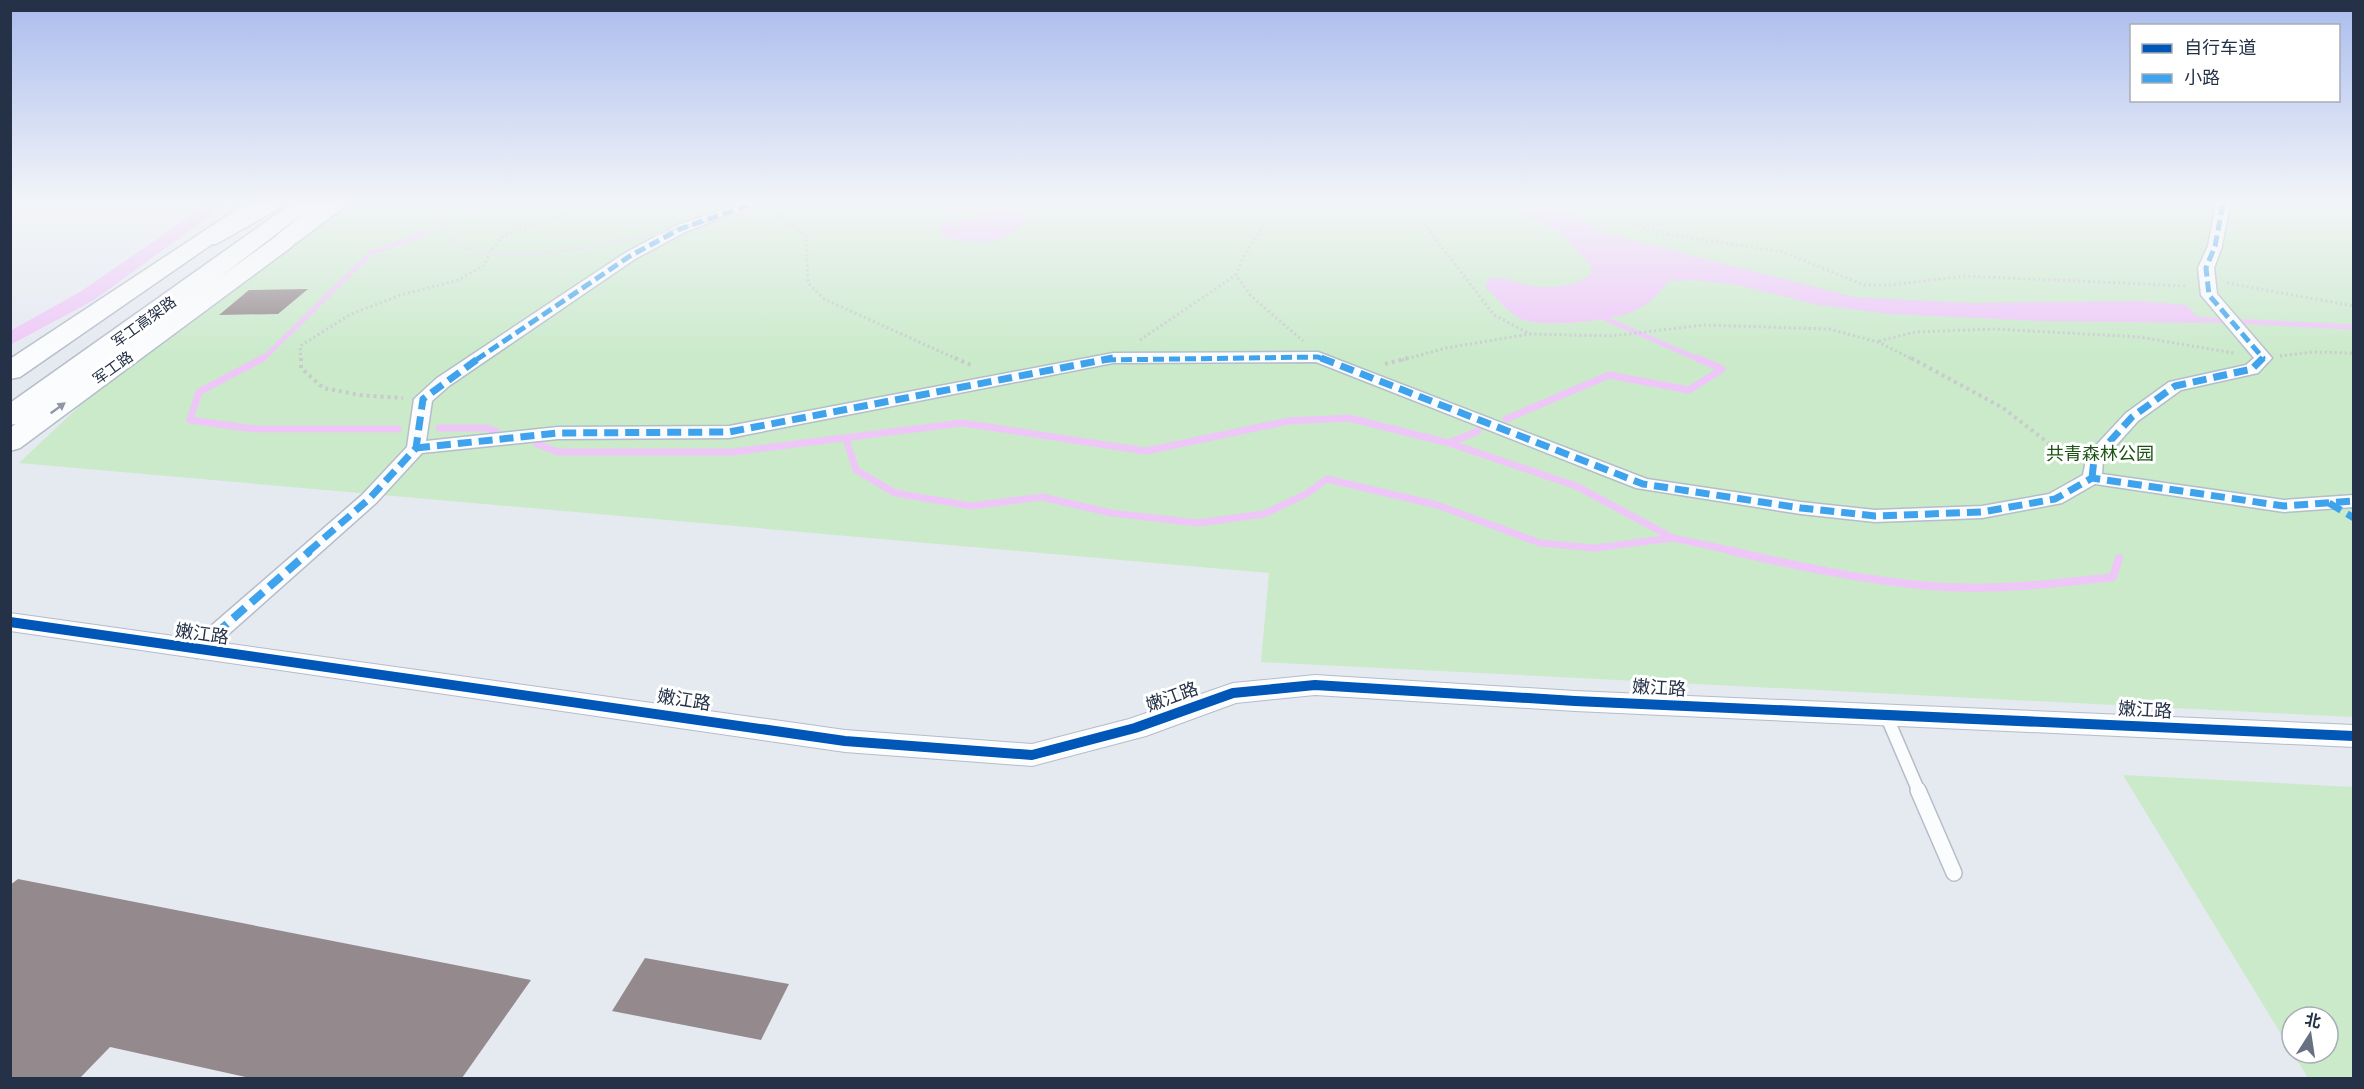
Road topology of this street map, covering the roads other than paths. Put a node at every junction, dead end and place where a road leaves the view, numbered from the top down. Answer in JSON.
{"nodes":[{"id":1,"x":184,"y":255,"type":"edge"},
{"id":2,"x":207,"y":255,"type":"edge"},
{"id":3,"x":236,"y":255,"type":"edge"},
{"id":4,"x":266,"y":255,"type":"edge"},
{"id":5,"x":632,"y":255,"type":"edge"},
{"id":6,"x":2211,"y":255,"type":"edge"},
{"id":7,"x":10,"y":371,"type":"edge"},
{"id":8,"x":10,"y":391,"type":"edge"},
{"id":9,"x":10,"y":417,"type":"edge"},
{"id":10,"x":10,"y":442,"type":"edge"},
{"id":11,"x":416,"y":448,"type":"junction"},
{"id":12,"x":2092,"y":478,"type":"junction"},
{"id":13,"x":2354,"y":501,"type":"edge"},
{"id":14,"x":2329,"y":503,"type":"junction"},
{"id":15,"x":2354,"y":518,"type":"edge"},
{"id":16,"x":10,"y":622,"type":"edge"},
{"id":17,"x":197,"y":650,"type":"junction"},
{"id":18,"x":1886,"y":715,"type":"junction"},
{"id":19,"x":2354,"y":736,"type":"edge"},
{"id":20,"x":1954,"y":873,"type":"dead end"}],
"edges":[{"from":1,"to":7,"type":"main road"},
{"from":2,"to":8,"type":"main road","name":"军工高架路"},
{"from":3,"to":9,"type":"main road","name":"军工高架路"},
{"from":10,"to":4,"type":"main road","name":"军工路","one_way":true},
{"from":5,"to":11,"type":"street"},
{"from":6,"to":12,"type":"street"},
{"from":11,"to":12,"type":"street"},
{"from":11,"to":17,"type":"street"},
{"from":12,"to":14,"type":"street"},
{"from":13,"to":14,"type":"street"},
{"from":14,"to":15,"type":"street"},
{"from":16,"to":17,"type":"street","name":"嫩江路"},
{"from":17,"to":18,"type":"street","name":"嫩江路"},
{"from":18,"to":19,"type":"street","name":"嫩江路"},
{"from":18,"to":20,"type":"lane"}]}
